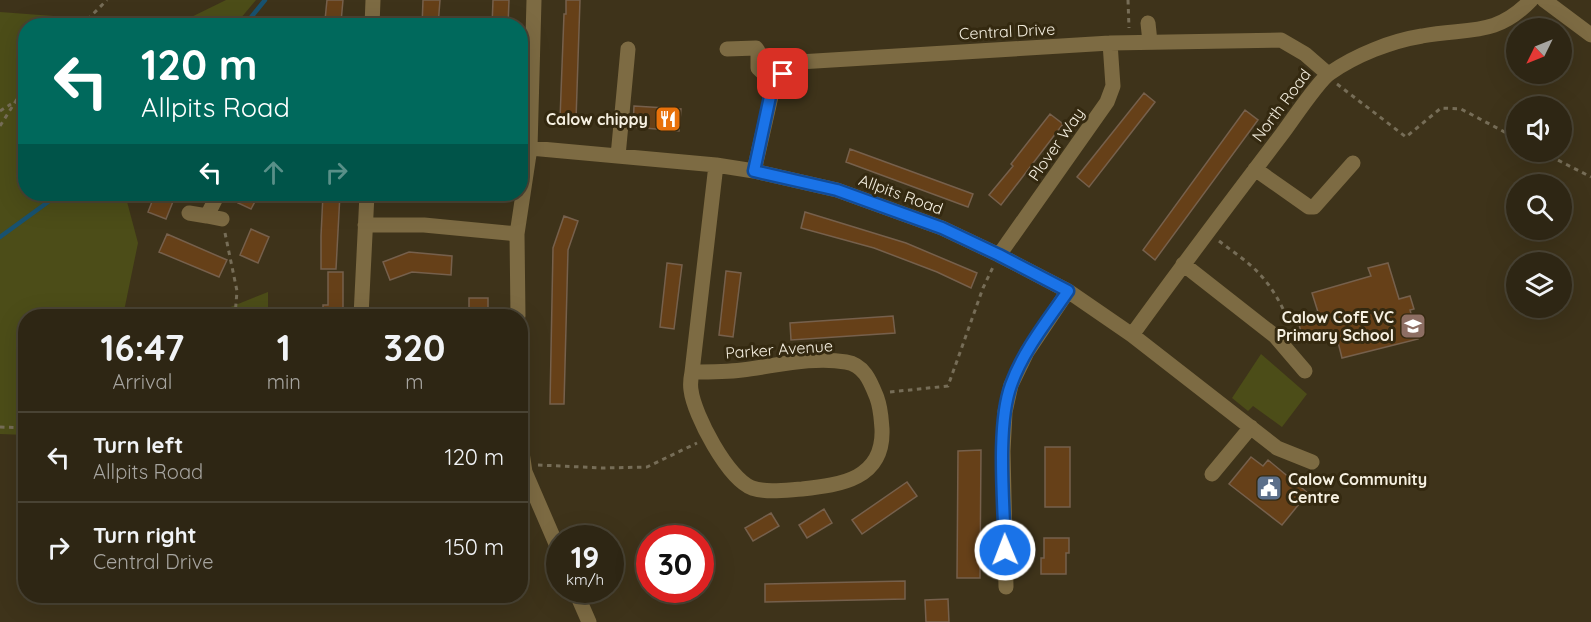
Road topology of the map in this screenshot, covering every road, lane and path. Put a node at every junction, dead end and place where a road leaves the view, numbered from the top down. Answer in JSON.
{"nodes":[{"id":1,"x":107,"y":0,"type":"edge"},
{"id":2,"x":373,"y":0,"type":"edge"},
{"id":3,"x":534,"y":0,"type":"edge"},
{"id":4,"x":1128,"y":0,"type":"edge"},
{"id":5,"x":1531,"y":0,"type":"edge"},
{"id":6,"x":1544,"y":0,"type":"edge"},
{"id":7,"x":89,"y":18,"type":"edge"},
{"id":8,"x":372,"y":18,"type":"edge"},
{"id":9,"x":1148,"y":23,"type":"dead end"},
{"id":10,"x":1591,"y":35,"type":"edge"},
{"id":11,"x":1130,"y":42,"type":"junction"},
{"id":12,"x":1150,"y":42,"type":"junction"},
{"id":13,"x":1110,"y":43,"type":"junction"},
{"id":14,"x":628,"y":49,"type":"dead end"},
{"id":15,"x":727,"y":49,"type":"dead end"},
{"id":16,"x":1328,"y":74,"type":"junction"},
{"id":17,"x":776,"y":85,"type":"junction"},
{"id":18,"x":18,"y":96,"type":"edge"},
{"id":19,"x":14,"y":102,"type":"junction"},
{"id":20,"x":0,"y":111,"type":"edge"},
{"id":21,"x":0,"y":126,"type":"edge"},
{"id":22,"x":1506,"y":133,"type":"edge"},
{"id":23,"x":530,"y":148,"type":"junction"},
{"id":24,"x":618,"y":156,"type":"junction"},
{"id":25,"x":528,"y":161,"type":"edge"},
{"id":26,"x":1562,"y":162,"type":"edge"},
{"id":27,"x":1353,"y":163,"type":"dead end"},
{"id":28,"x":716,"y":165,"type":"junction"},
{"id":29,"x":1255,"y":169,"type":"junction"},
{"id":30,"x":754,"y":171,"type":"junction"},
{"id":31,"x":1591,"y":177,"type":"edge"},
{"id":32,"x":217,"y":201,"type":"edge"},
{"id":33,"x":367,"y":201,"type":"edge"},
{"id":34,"x":522,"y":201,"type":"edge"},
{"id":35,"x":189,"y":213,"type":"dead end"},
{"id":36,"x":215,"y":218,"type":"junction"},
{"id":37,"x":365,"y":225,"type":"junction"},
{"id":38,"x":1208,"y":231,"type":"junction"},
{"id":39,"x":517,"y":234,"type":"junction"},
{"id":40,"x":999,"y":255,"type":"junction"},
{"id":41,"x":1183,"y":264,"type":"junction"},
{"id":42,"x":1068,"y":291,"type":"junction"},
{"id":43,"x":236,"y":309,"type":"edge"},
{"id":44,"x":361,"y":309,"type":"edge"},
{"id":45,"x":518,"y":309,"type":"edge"},
{"id":46,"x":1132,"y":335,"type":"junction"},
{"id":47,"x":1295,"y":335,"type":"dead end"},
{"id":48,"x":1305,"y":370,"type":"dead end"},
{"id":49,"x":692,"y":372,"type":"junction"},
{"id":50,"x":875,"y":393,"type":"junction"},
{"id":51,"x":1247,"y":423,"type":"junction"},
{"id":52,"x":0,"y":427,"type":"edge"},
{"id":53,"x":18,"y":428,"type":"edge"},
{"id":54,"x":710,"y":437,"type":"junction"},
{"id":55,"x":1312,"y":462,"type":"dead end"},
{"id":56,"x":528,"y":468,"type":"edge"},
{"id":57,"x":1212,"y":474,"type":"dead end"},
{"id":58,"x":528,"y":478,"type":"edge"},
{"id":59,"x":548,"y":525,"type":"edge"},
{"id":60,"x":1006,"y":587,"type":"dead end"},
{"id":61,"x":581,"y":603,"type":"edge"},
{"id":62,"x":589,"y":622,"type":"edge"}],
"edges":[{"from":1,"to":7,"type":"path"},
{"from":2,"to":8,"type":"street"},
{"from":3,"to":23,"type":"street"},
{"from":4,"to":11,"type":"path"},
{"from":5,"to":16,"type":"street","name":"North Road"},
{"from":6,"to":10,"type":"street"},
{"from":9,"to":12,"type":"street"},
{"from":11,"to":12,"type":"street","name":"Central Drive"},
{"from":11,"to":13,"type":"street","name":"Central Drive"},
{"from":12,"to":16,"type":"street","name":"Central Drive"},
{"from":13,"to":17,"type":"street","name":"Central Drive"},
{"from":13,"to":40,"type":"street","name":"Plover Way"},
{"from":14,"to":24,"type":"street"},
{"from":15,"to":17,"type":"street"},
{"from":16,"to":22,"type":"path"},
{"from":16,"to":29,"type":"street","name":"North Road"},
{"from":17,"to":30,"type":"street","name":"Central Drive"},
{"from":18,"to":19,"type":"path"},
{"from":19,"to":20,"type":"path"},
{"from":19,"to":21,"type":"path"},
{"from":23,"to":24,"type":"street","name":"Allpits Road"},
{"from":23,"to":25,"type":"street"},
{"from":24,"to":28,"type":"street","name":"Allpits Road"},
{"from":26,"to":31,"type":"path"},
{"from":27,"to":29,"type":"street"},
{"from":28,"to":30,"type":"street","name":"Allpits Road"},
{"from":28,"to":49,"type":"street","name":"Parker Avenue"},
{"from":29,"to":38,"type":"street","name":"North Road"},
{"from":30,"to":40,"type":"street","name":"Allpits Road"},
{"from":32,"to":36,"type":"street"},
{"from":33,"to":37,"type":"street"},
{"from":34,"to":39,"type":"street"},
{"from":35,"to":36,"type":"street"},
{"from":36,"to":43,"type":"path"},
{"from":37,"to":39,"type":"street"},
{"from":37,"to":44,"type":"street"},
{"from":38,"to":41,"type":"street","name":"North Road"},
{"from":38,"to":47,"type":"path"},
{"from":39,"to":45,"type":"street"},
{"from":40,"to":42,"type":"street","name":"Allpits Road"},
{"from":40,"to":50,"type":"path"},
{"from":41,"to":46,"type":"street","name":"North Road"},
{"from":41,"to":48,"type":"street"},
{"from":42,"to":46,"type":"street","name":"Allpits Road"},
{"from":42,"to":60,"type":"street"},
{"from":46,"to":51,"type":"street","name":"Allpits Road"},
{"from":49,"to":50,"type":"street","name":"Parker Avenue"},
{"from":49,"to":54,"type":"street","name":"Parker Avenue"},
{"from":50,"to":54,"type":"street","name":"Parker Avenue"},
{"from":51,"to":55,"type":"street","name":"Allpits Road"},
{"from":51,"to":57,"type":"street"},
{"from":52,"to":53,"type":"path"},
{"from":54,"to":56,"type":"path"},
{"from":58,"to":59,"type":"street"},
{"from":61,"to":62,"type":"street"}]}
